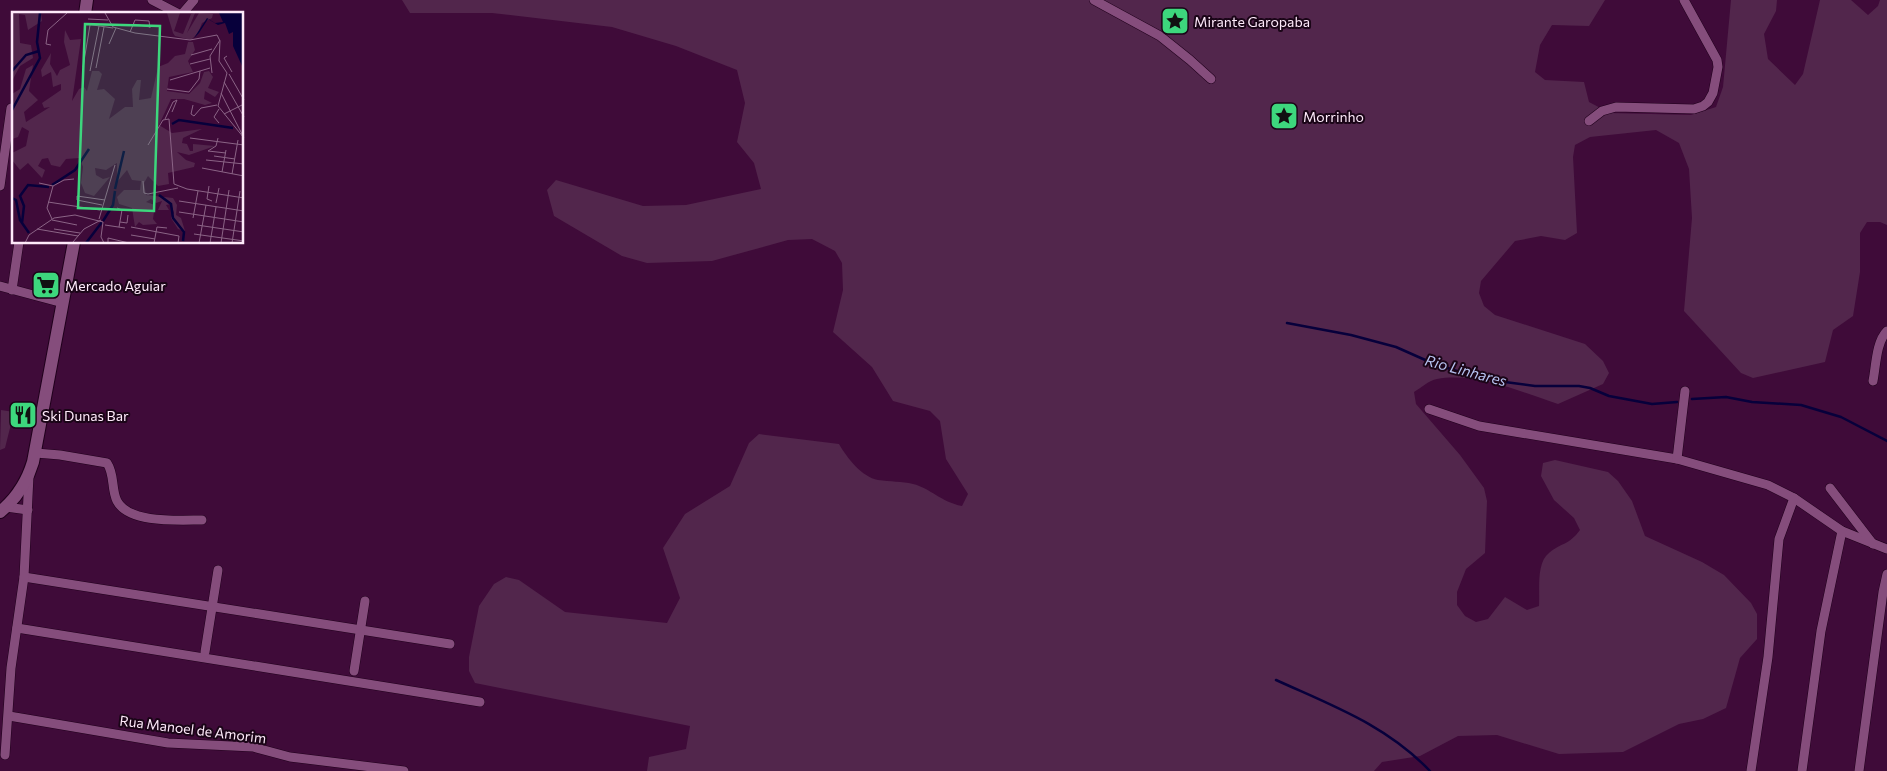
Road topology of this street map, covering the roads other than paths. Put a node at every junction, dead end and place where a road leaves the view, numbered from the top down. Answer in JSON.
{"nodes":[{"id":1,"x":152,"y":0,"type":"edge"},
{"id":2,"x":194,"y":0,"type":"edge"},
{"id":3,"x":1094,"y":0,"type":"edge"},
{"id":4,"x":1684,"y":0,"type":"edge"},
{"id":5,"x":176,"y":12,"type":"edge"},
{"id":6,"x":182,"y":12,"type":"edge"},
{"id":7,"x":1210,"y":80,"type":"dead end"},
{"id":8,"x":12,"y":107,"type":"edge"},
{"id":9,"x":0,"y":109,"type":"edge"},
{"id":10,"x":1589,"y":121,"type":"dead end"},
{"id":11,"x":0,"y":186,"type":"edge"},
{"id":12,"x":19,"y":244,"type":"edge"},
{"id":13,"x":74,"y":244,"type":"edge"},
{"id":14,"x":0,"y":286,"type":"edge"},
{"id":15,"x":12,"y":290,"type":"junction"},
{"id":16,"x":63,"y":303,"type":"junction"},
{"id":17,"x":1887,"y":331,"type":"edge"},
{"id":18,"x":1873,"y":381,"type":"dead end"},
{"id":19,"x":1685,"y":391,"type":"dead end"},
{"id":20,"x":1429,"y":409,"type":"dead end"},
{"id":21,"x":36,"y":453,"type":"junction"},
{"id":22,"x":1677,"y":459,"type":"junction"},
{"id":23,"x":29,"y":474,"type":"junction"},
{"id":24,"x":1830,"y":488,"type":"dead end"},
{"id":25,"x":1794,"y":498,"type":"junction"},
{"id":26,"x":3,"y":509,"type":"edge"},
{"id":27,"x":28,"y":510,"type":"junction"},
{"id":28,"x":202,"y":520,"type":"dead end"},
{"id":29,"x":1842,"y":531,"type":"junction"},
{"id":30,"x":1874,"y":544,"type":"junction"},
{"id":31,"x":1887,"y":548,"type":"edge"},
{"id":32,"x":218,"y":570,"type":"dead end"},
{"id":33,"x":1887,"y":574,"type":"edge"},
{"id":34,"x":24,"y":577,"type":"junction"},
{"id":35,"x":365,"y":601,"type":"dead end"},
{"id":36,"x":212,"y":607,"type":"junction"},
{"id":37,"x":17,"y":628,"type":"junction"},
{"id":38,"x":360,"y":630,"type":"junction"},
{"id":39,"x":450,"y":644,"type":"dead end"},
{"id":40,"x":205,"y":652,"type":"dead end"},
{"id":41,"x":354,"y":671,"type":"dead end"},
{"id":42,"x":480,"y":702,"type":"dead end"},
{"id":43,"x":8,"y":716,"type":"junction"},
{"id":44,"x":5,"y":755,"type":"dead end"},
{"id":45,"x":404,"y":771,"type":"edge"},
{"id":46,"x":1751,"y":771,"type":"edge"},
{"id":47,"x":1802,"y":771,"type":"edge"},
{"id":48,"x":1858,"y":771,"type":"edge"}],
"edges":[{"from":1,"to":5,"type":"street"},
{"from":2,"to":6,"type":"street"},
{"from":3,"to":7,"type":"street"},
{"from":4,"to":10,"type":"street"},
{"from":8,"to":9,"type":"street"},
{"from":8,"to":11,"type":"street"},
{"from":12,"to":15,"type":"street"},
{"from":13,"to":16,"type":"main road"},
{"from":14,"to":15,"type":"street"},
{"from":15,"to":16,"type":"street"},
{"from":16,"to":21,"type":"main road"},
{"from":17,"to":18,"type":"street"},
{"from":19,"to":22,"type":"street"},
{"from":20,"to":22,"type":"street"},
{"from":21,"to":23,"type":"main road"},
{"from":21,"to":28,"type":"street"},
{"from":22,"to":25,"type":"street"},
{"from":23,"to":26,"type":"main road"},
{"from":23,"to":27,"type":"street"},
{"from":24,"to":30,"type":"street"},
{"from":25,"to":29,"type":"street"},
{"from":25,"to":46,"type":"street"},
{"from":26,"to":27,"type":"street"},
{"from":27,"to":34,"type":"street"},
{"from":29,"to":30,"type":"street"},
{"from":29,"to":47,"type":"street"},
{"from":30,"to":31,"type":"street"},
{"from":32,"to":36,"type":"street"},
{"from":33,"to":48,"type":"street"},
{"from":34,"to":36,"type":"street"},
{"from":34,"to":37,"type":"street"},
{"from":35,"to":38,"type":"street"},
{"from":36,"to":38,"type":"street"},
{"from":36,"to":40,"type":"street"},
{"from":37,"to":42,"type":"street"},
{"from":37,"to":43,"type":"street"},
{"from":38,"to":39,"type":"street"},
{"from":38,"to":41,"type":"street"},
{"from":43,"to":44,"type":"street"},
{"from":43,"to":45,"type":"street","name":"Rua Manoel de Amorim"}]}
